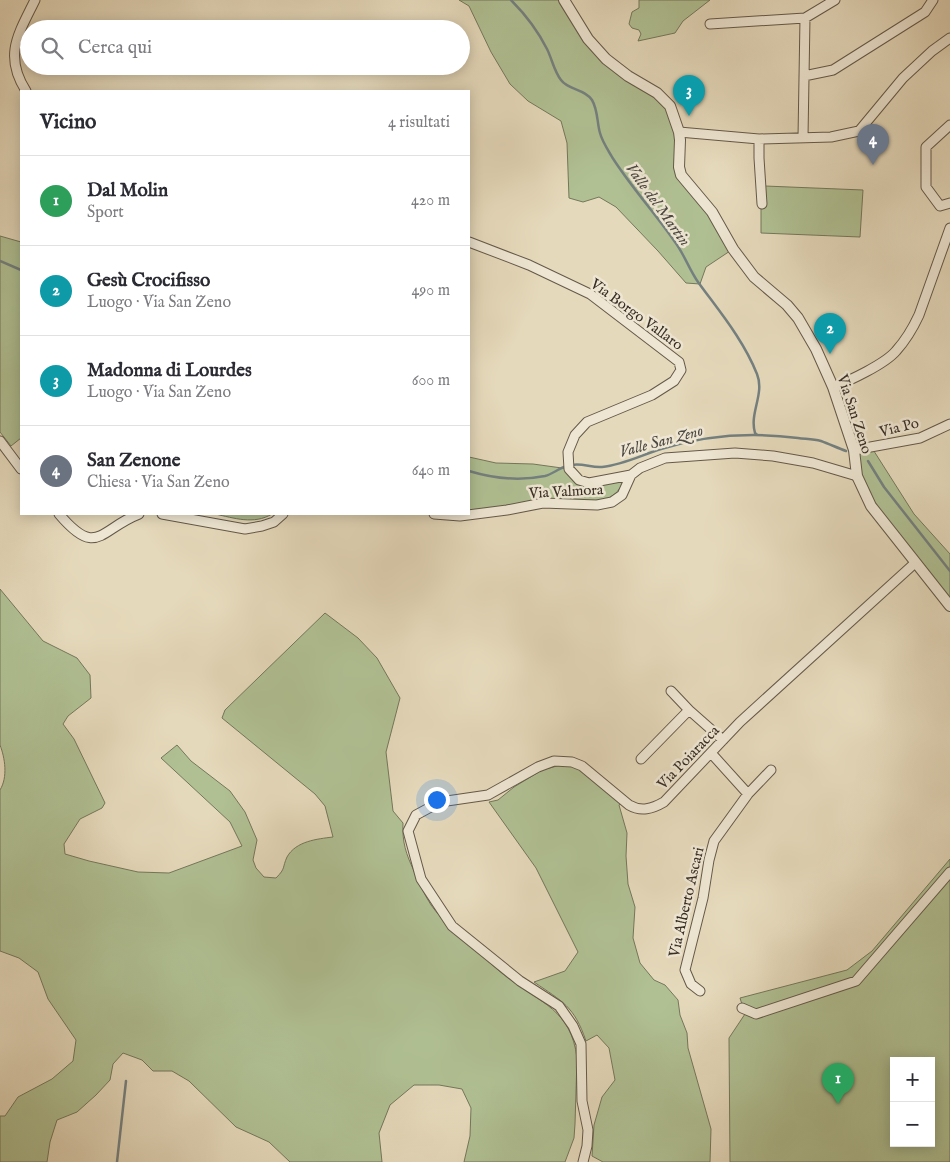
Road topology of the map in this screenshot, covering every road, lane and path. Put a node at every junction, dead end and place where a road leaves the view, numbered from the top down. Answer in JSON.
{"nodes":[{"id":1,"x":36,"y":0,"type":"edge"},
{"id":2,"x":564,"y":0,"type":"edge"},
{"id":3,"x":835,"y":0,"type":"edge"},
{"id":4,"x":933,"y":1,"type":"edge"},
{"id":5,"x":805,"y":18,"type":"junction"},
{"id":6,"x":26,"y":20,"type":"edge"},
{"id":7,"x":710,"y":24,"type":"dead end"},
{"id":8,"x":20,"y":31,"type":"edge"},
{"id":9,"x":950,"y":38,"type":"edge"},
{"id":10,"x":804,"y":76,"type":"junction"},
{"id":11,"x":26,"y":90,"type":"edge"},
{"id":12,"x":950,"y":125,"type":"edge"},
{"id":13,"x":679,"y":132,"type":"junction"},
{"id":14,"x":803,"y":137,"type":"junction"},
{"id":15,"x":759,"y":139,"type":"junction"},
{"id":16,"x":950,"y":203,"type":"edge"},
{"id":17,"x":762,"y":204,"type":"dead end"},
{"id":18,"x":950,"y":228,"type":"edge"},
{"id":19,"x":470,"y":242,"type":"edge"},
{"id":20,"x":833,"y":387,"type":"junction"},
{"id":21,"x":950,"y":424,"type":"edge"},
{"id":22,"x":0,"y":440,"type":"edge"},
{"id":23,"x":854,"y":450,"type":"junction"},
{"id":24,"x":20,"y":468,"type":"edge"},
{"id":25,"x":631,"y":475,"type":"junction"},
{"id":26,"x":857,"y":476,"type":"junction"},
{"id":27,"x":60,"y":515,"type":"edge"},
{"id":28,"x":136,"y":515,"type":"edge"},
{"id":29,"x":168,"y":515,"type":"edge"},
{"id":30,"x":282,"y":515,"type":"edge"},
{"id":31,"x":447,"y":515,"type":"edge"},
{"id":32,"x":468,"y":515,"type":"edge"},
{"id":33,"x":470,"y":515,"type":"edge"},
{"id":34,"x":915,"y":563,"type":"junction"},
{"id":35,"x":950,"y":606,"type":"edge"},
{"id":36,"x":671,"y":691,"type":"dead end"},
{"id":37,"x":689,"y":710,"type":"junction"},
{"id":38,"x":723,"y":740,"type":"junction"},
{"id":39,"x":710,"y":753,"type":"junction"},
{"id":40,"x":641,"y":758,"type":"dead end"},
{"id":41,"x":771,"y":770,"type":"dead end"},
{"id":42,"x":748,"y":794,"type":"junction"},
{"id":43,"x":950,"y":872,"type":"edge"},
{"id":44,"x":700,"y":992,"type":"dead end"},
{"id":45,"x":742,"y":1008,"type":"dead end"},
{"id":46,"x":583,"y":1162,"type":"edge"}],
"edges":[{"from":1,"to":6,"type":"street"},
{"from":2,"to":13,"type":"street","name":"Via San Zeno"},
{"from":3,"to":5,"type":"street"},
{"from":4,"to":10,"type":"street"},
{"from":5,"to":7,"type":"street"},
{"from":5,"to":10,"type":"street"},
{"from":8,"to":11,"type":"street"},
{"from":9,"to":14,"type":"street"},
{"from":10,"to":14,"type":"street"},
{"from":12,"to":16,"type":"street"},
{"from":13,"to":15,"type":"street"},
{"from":13,"to":20,"type":"street","name":"Via San Zeno"},
{"from":14,"to":15,"type":"street"},
{"from":15,"to":17,"type":"street"},
{"from":18,"to":20,"type":"street"},
{"from":19,"to":25,"type":"street","name":"Via Borgo Vallaro"},
{"from":20,"to":23,"type":"street","name":"Via San Zeno"},
{"from":21,"to":23,"type":"street","name":"Via Po"},
{"from":22,"to":24,"type":"street"},
{"from":23,"to":26,"type":"street","name":"Via San Zeno"},
{"from":25,"to":26,"type":"street"},
{"from":25,"to":33,"type":"street","name":"Via Valmora"},
{"from":26,"to":34,"type":"street","name":"Via San Zeno"},
{"from":27,"to":28,"type":"street"},
{"from":29,"to":30,"type":"street"},
{"from":31,"to":32,"type":"street","name":"Via Valmora"},
{"from":34,"to":35,"type":"street","name":"Via San Zeno"},
{"from":34,"to":38,"type":"street","name":"Via Poiaracca"},
{"from":36,"to":37,"type":"street"},
{"from":37,"to":38,"type":"street"},
{"from":37,"to":40,"type":"street"},
{"from":38,"to":39,"type":"street","name":"Via Poiaracca"},
{"from":39,"to":42,"type":"street"},
{"from":39,"to":46,"type":"street","name":"Via Poiaracca"},
{"from":41,"to":42,"type":"street","name":"Via Alberto Ascari"},
{"from":42,"to":44,"type":"street","name":"Via Alberto Ascari"},
{"from":43,"to":45,"type":"street"}]}
